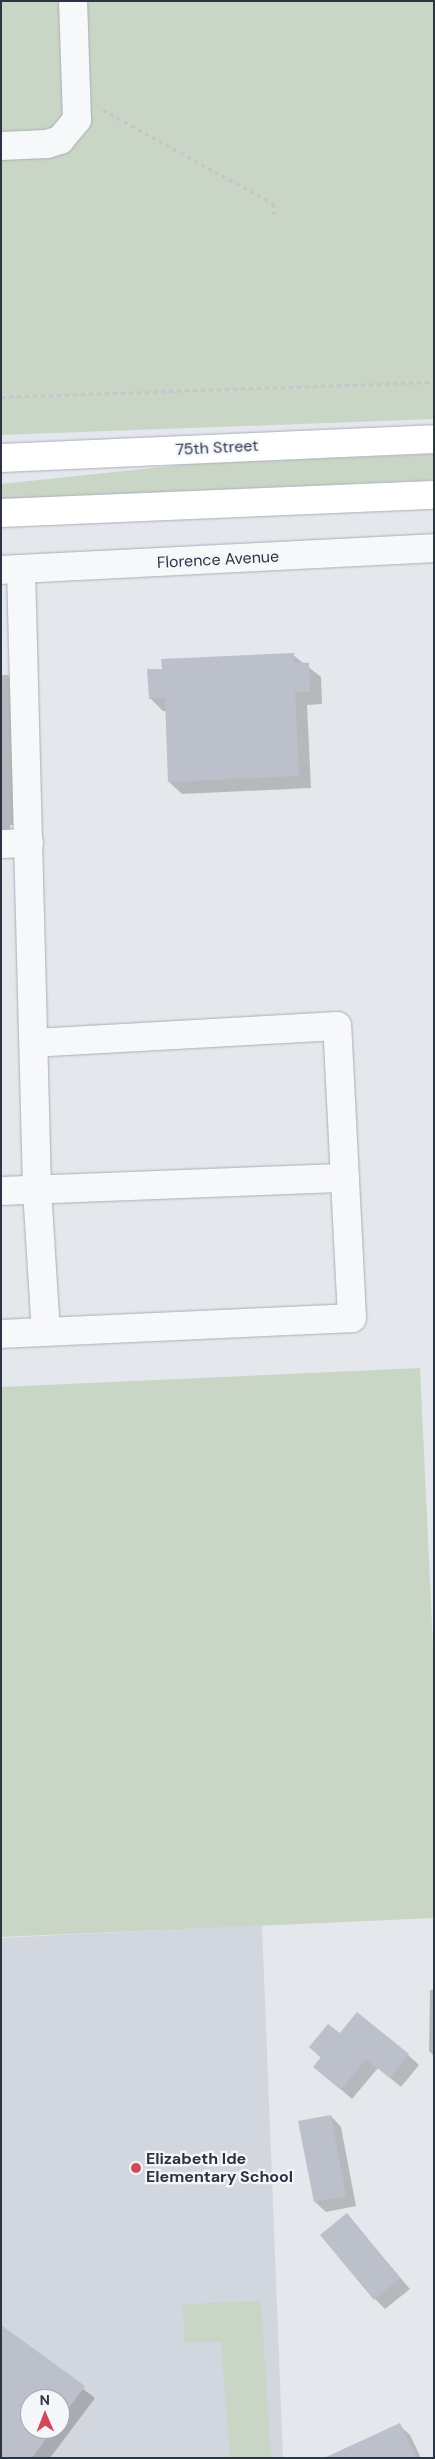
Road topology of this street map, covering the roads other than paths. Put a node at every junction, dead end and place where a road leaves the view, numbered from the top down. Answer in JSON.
{"nodes":[{"id":1,"x":73,"y":1,"type":"edge"},
{"id":2,"x":1,"y":146,"type":"edge"},
{"id":3,"x":434,"y":439,"type":"edge"},
{"id":4,"x":1,"y":458,"type":"edge"},
{"id":5,"x":434,"y":495,"type":"edge"},
{"id":6,"x":1,"y":513,"type":"edge"},
{"id":7,"x":434,"y":548,"type":"edge"},
{"id":8,"x":11,"y":570,"type":"edge"},
{"id":9,"x":12,"y":657,"type":"edge"},
{"id":10,"x":29,"y":843,"type":"junction"},
{"id":11,"x":1,"y":844,"type":"edge"},
{"id":12,"x":35,"y":1043,"type":"junction"},
{"id":13,"x":345,"y":1178,"type":"junction"},
{"id":14,"x":37,"y":1190,"type":"junction"},
{"id":15,"x":1,"y":1191,"type":"edge"},
{"id":16,"x":46,"y":1332,"type":"junction"},
{"id":17,"x":1,"y":1334,"type":"edge"}],
"edges":[{"from":1,"to":2,"type":"street"},
{"from":3,"to":4,"type":"main road","name":"75th Street"},
{"from":5,"to":6,"type":"main road"},
{"from":7,"to":8,"type":"street","name":"Florence Avenue"},
{"from":8,"to":9,"type":"street"},
{"from":9,"to":10,"type":"street"},
{"from":10,"to":11,"type":"street"},
{"from":10,"to":12,"type":"street"},
{"from":12,"to":13,"type":"street"},
{"from":12,"to":14,"type":"street"},
{"from":13,"to":14,"type":"street"},
{"from":13,"to":16,"type":"street"},
{"from":14,"to":15,"type":"street"},
{"from":14,"to":16,"type":"street"},
{"from":16,"to":17,"type":"street"}]}
